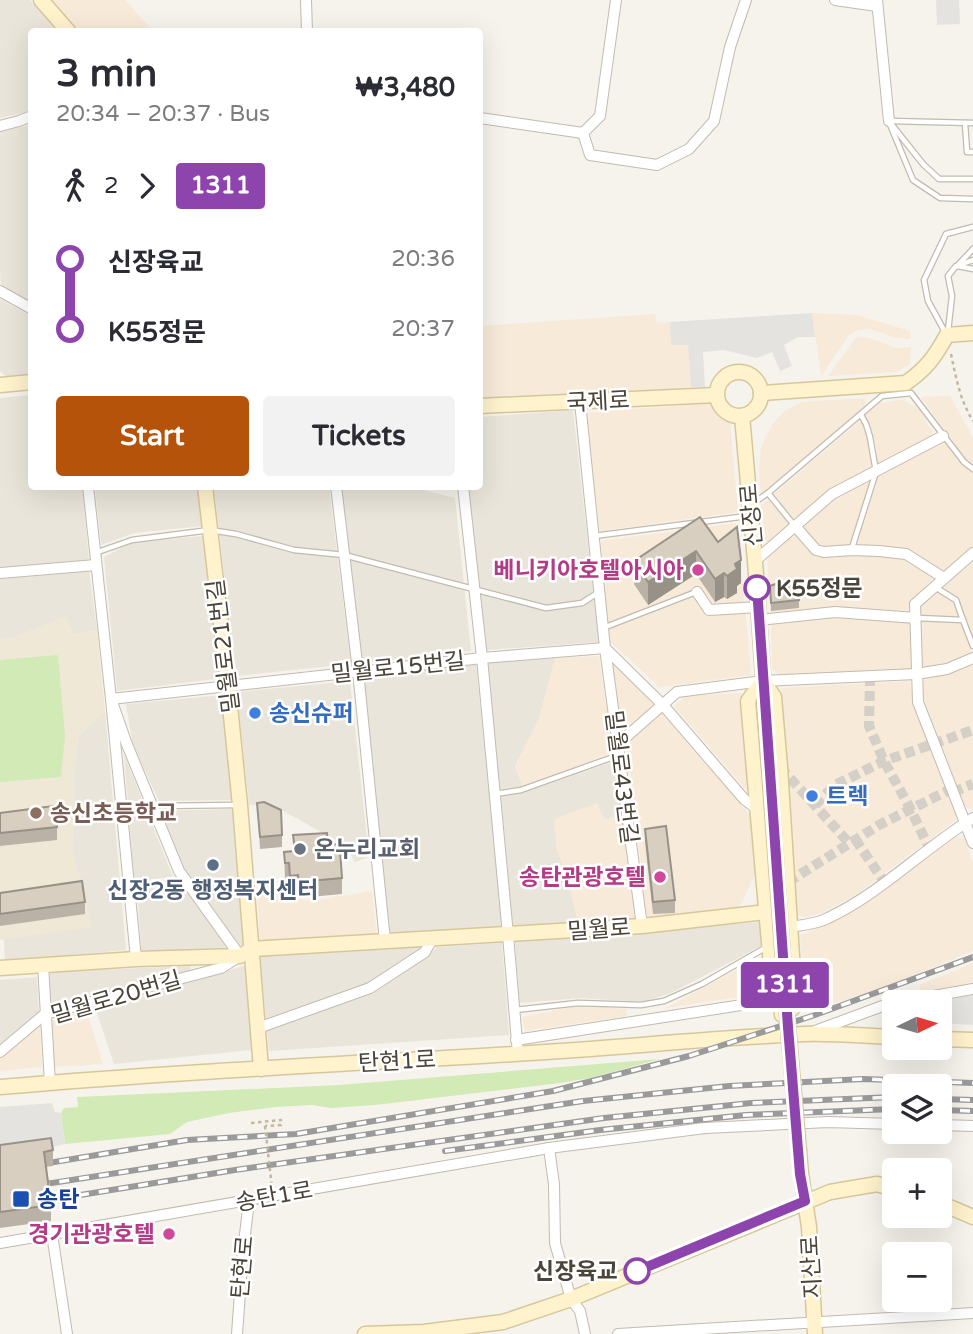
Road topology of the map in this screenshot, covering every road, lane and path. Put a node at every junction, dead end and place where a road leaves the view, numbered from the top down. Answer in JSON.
{"nodes":[{"id":1,"x":41,"y":0,"type":"edge"},
{"id":2,"x":306,"y":0,"type":"edge"},
{"id":3,"x":616,"y":0,"type":"edge"},
{"id":4,"x":746,"y":0,"type":"edge"},
{"id":5,"x":835,"y":0,"type":"edge"},
{"id":6,"x":846,"y":1,"type":"edge"},
{"id":7,"x":877,"y":3,"type":"edge"},
{"id":8,"x":66,"y":28,"type":"edge"},
{"id":9,"x":307,"y":28,"type":"edge"},
{"id":10,"x":28,"y":117,"type":"edge"},
{"id":11,"x":483,"y":118,"type":"edge"},
{"id":12,"x":889,"y":121,"type":"junction"},
{"id":13,"x":965,"y":123,"type":"junction"},
{"id":14,"x":973,"y":123,"type":"edge"},
{"id":15,"x":0,"y":126,"type":"edge"},
{"id":16,"x":583,"y":133,"type":"junction"},
{"id":17,"x":973,"y":152,"type":"edge"},
{"id":18,"x":973,"y":179,"type":"edge"},
{"id":19,"x":973,"y":198,"type":"edge"},
{"id":20,"x":973,"y":227,"type":"edge"},
{"id":21,"x":973,"y":249,"type":"edge"},
{"id":22,"x":973,"y":260,"type":"edge"},
{"id":23,"x":956,"y":266,"type":"junction"},
{"id":24,"x":973,"y":269,"type":"edge"},
{"id":25,"x":0,"y":291,"type":"edge"},
{"id":26,"x":28,"y":307,"type":"edge"},
{"id":27,"x":973,"y":333,"type":"edge"},
{"id":28,"x":947,"y":335,"type":"junction"},
{"id":29,"x":3,"y":382,"type":"edge"},
{"id":30,"x":28,"y":382,"type":"edge"},
{"id":31,"x":761,"y":393,"type":"junction"},
{"id":32,"x":717,"y":395,"type":"junction"},
{"id":33,"x":580,"y":402,"type":"junction"},
{"id":34,"x":483,"y":406,"type":"edge"},
{"id":35,"x":860,"y":415,"type":"junction"},
{"id":36,"x":742,"y":416,"type":"junction"},
{"id":37,"x":972,"y":418,"type":"edge"},
{"id":38,"x":943,"y":436,"type":"junction"},
{"id":39,"x":973,"y":469,"type":"edge"},
{"id":40,"x":876,"y":472,"type":"junction"},
{"id":41,"x":88,"y":490,"type":"edge"},
{"id":42,"x":205,"y":490,"type":"edge"},
{"id":43,"x":336,"y":490,"type":"edge"},
{"id":44,"x":463,"y":490,"type":"edge"},
{"id":45,"x":768,"y":493,"type":"junction"},
{"id":46,"x":751,"y":510,"type":"junction"},
{"id":47,"x":795,"y":526,"type":"junction"},
{"id":48,"x":209,"y":530,"type":"junction"},
{"id":49,"x":594,"y":536,"type":"junction"},
{"id":50,"x":852,"y":550,"type":"junction"},
{"id":51,"x":94,"y":553,"type":"junction"},
{"id":52,"x":973,"y":553,"type":"edge"},
{"id":53,"x":344,"y":555,"type":"junction"},
{"id":54,"x":755,"y":561,"type":"junction"},
{"id":55,"x":96,"y":565,"type":"junction"},
{"id":56,"x":0,"y":573,"type":"edge"},
{"id":57,"x":944,"y":578,"type":"junction"},
{"id":58,"x":934,"y":587,"type":"junction"},
{"id":59,"x":474,"y":589,"type":"junction"},
{"id":60,"x":599,"y":592,"type":"junction"},
{"id":61,"x":697,"y":592,"type":"joint"},
{"id":62,"x":759,"y":613,"type":"junction"},
{"id":63,"x":916,"y":618,"type":"junction"},
{"id":64,"x":963,"y":620,"type":"junction"},
{"id":65,"x":603,"y":628,"type":"junction"},
{"id":66,"x":973,"y":646,"type":"edge"},
{"id":67,"x":605,"y":648,"type":"junction"},
{"id":68,"x":482,"y":658,"type":"junction"},
{"id":69,"x":973,"y":658,"type":"edge"},
{"id":70,"x":358,"y":671,"type":"junction"},
{"id":71,"x":916,"y":674,"type":"junction"},
{"id":72,"x":763,"y":681,"type":"junction"},
{"id":73,"x":229,"y":686,"type":"junction"},
{"id":74,"x":111,"y":699,"type":"junction"},
{"id":75,"x":663,"y":705,"type":"junction"},
{"id":76,"x":619,"y":749,"type":"junction"},
{"id":77,"x":495,"y":794,"type":"junction"},
{"id":78,"x":240,"y":805,"type":"junction"},
{"id":79,"x":152,"y":806,"type":"junction"},
{"id":80,"x":757,"y":809,"type":"junction"},
{"id":81,"x":969,"y":821,"type":"edge"},
{"id":82,"x":973,"y":843,"type":"edge"},
{"id":83,"x":766,"y":912,"type":"junction"},
{"id":84,"x":642,"y":926,"type":"junction"},
{"id":85,"x":790,"y":926,"type":"junction"},
{"id":86,"x":508,"y":935,"type":"junction"},
{"id":87,"x":432,"y":939,"type":"junction"},
{"id":88,"x":385,"y":941,"type":"junction"},
{"id":89,"x":770,"y":946,"type":"junction"},
{"id":90,"x":246,"y":953,"type":"junction"},
{"id":91,"x":136,"y":959,"type":"junction"},
{"id":92,"x":43,"y":965,"type":"junction"},
{"id":93,"x":0,"y":968,"type":"edge"},
{"id":94,"x":973,"y":989,"type":"edge"},
{"id":95,"x":774,"y":1000,"type":"junction"},
{"id":96,"x":514,"y":1010,"type":"junction"},
{"id":97,"x":46,"y":1014,"type":"junction"},
{"id":98,"x":258,"y":1028,"type":"junction"},
{"id":99,"x":795,"y":1034,"type":"junction"},
{"id":100,"x":882,"y":1037,"type":"edge"},
{"id":101,"x":952,"y":1039,"type":"edge"},
{"id":102,"x":973,"y":1040,"type":"edge"},
{"id":103,"x":517,"y":1047,"type":"junction"},
{"id":104,"x":0,"y":1052,"type":"edge"},
{"id":105,"x":261,"y":1069,"type":"junction"},
{"id":106,"x":50,"y":1083,"type":"junction"},
{"id":107,"x":0,"y":1087,"type":"edge"},
{"id":108,"x":251,"y":1123,"type":"dead end"},
{"id":109,"x":882,"y":1124,"type":"edge"},
{"id":110,"x":952,"y":1125,"type":"edge"},
{"id":111,"x":973,"y":1126,"type":"edge"},
{"id":112,"x":549,"y":1148,"type":"junction"},
{"id":113,"x":882,"y":1185,"type":"edge"},
{"id":114,"x":272,"y":1188,"type":"dead end"},
{"id":115,"x":249,"y":1201,"type":"junction"},
{"id":116,"x":805,"y":1201,"type":"junction"},
{"id":117,"x":952,"y":1208,"type":"edge"},
{"id":118,"x":973,"y":1217,"type":"edge"},
{"id":119,"x":51,"y":1234,"type":"junction"},
{"id":120,"x":0,"y":1243,"type":"edge"},
{"id":121,"x":571,"y":1299,"type":"junction"},
{"id":122,"x":973,"y":1313,"type":"edge"},
{"id":123,"x":815,"y":1328,"type":"edge"},
{"id":124,"x":445,"y":1332,"type":"edge"},
{"id":125,"x":67,"y":1334,"type":"edge"},
{"id":126,"x":237,"y":1334,"type":"edge"},
{"id":127,"x":365,"y":1334,"type":"edge"},
{"id":128,"x":584,"y":1334,"type":"edge"},
{"id":129,"x":618,"y":1334,"type":"edge"}],
"edges":[{"from":1,"to":8,"type":"street"},
{"from":2,"to":9,"type":"street"},
{"from":3,"to":16,"type":"street"},
{"from":4,"to":16,"type":"street"},
{"from":5,"to":6,"type":"street"},
{"from":6,"to":7,"type":"street"},
{"from":7,"to":12,"type":"street"},
{"from":10,"to":15,"type":"street"},
{"from":11,"to":16,"type":"street"},
{"from":12,"to":13,"type":"lane"},
{"from":12,"to":18,"type":"lane"},
{"from":12,"to":19,"type":"lane"},
{"from":13,"to":14,"type":"lane"},
{"from":13,"to":17,"type":"lane"},
{"from":20,"to":28,"type":"lane"},
{"from":21,"to":23,"type":"lane"},
{"from":22,"to":23,"type":"lane"},
{"from":23,"to":24,"type":"lane"},
{"from":23,"to":28,"type":"lane"},
{"from":25,"to":26,"type":"street"},
{"from":27,"to":28,"type":"street"},
{"from":28,"to":31,"type":"street"},
{"from":28,"to":37,"type":"path"},
{"from":29,"to":30,"type":"street"},
{"from":31,"to":32,"type":"street"},
{"from":31,"to":36,"type":"street"},
{"from":32,"to":33,"type":"street","name":"국제로"},
{"from":32,"to":36,"type":"street"},
{"from":33,"to":34,"type":"street","name":"국제로"},
{"from":33,"to":49,"type":"street","name":"밀월로43번길"},
{"from":35,"to":38,"type":"lane"},
{"from":35,"to":40,"type":"lane"},
{"from":35,"to":45,"type":"lane"},
{"from":36,"to":46,"type":"street","name":"신장로"},
{"from":38,"to":39,"type":"lane"},
{"from":38,"to":40,"type":"street"},
{"from":40,"to":47,"type":"street"},
{"from":40,"to":50,"type":"lane"},
{"from":41,"to":51,"type":"street"},
{"from":42,"to":48,"type":"street","name":"밀월로21번길"},
{"from":43,"to":53,"type":"street"},
{"from":44,"to":59,"type":"street"},
{"from":45,"to":46,"type":"lane"},
{"from":45,"to":47,"type":"lane"},
{"from":46,"to":49,"type":"lane"},
{"from":46,"to":54,"type":"street","name":"신장로"},
{"from":47,"to":50,"type":"street"},
{"from":47,"to":54,"type":"street"},
{"from":48,"to":51,"type":"lane"},
{"from":48,"to":53,"type":"lane"},
{"from":48,"to":73,"type":"street","name":"밀월로21번길"},
{"from":49,"to":60,"type":"street","name":"밀월로43번길"},
{"from":50,"to":57,"type":"street"},
{"from":51,"to":55,"type":"street"},
{"from":52,"to":57,"type":"street"},
{"from":53,"to":59,"type":"lane"},
{"from":53,"to":70,"type":"street"},
{"from":54,"to":62,"type":"street","name":"신장로"},
{"from":55,"to":56,"type":"street"},
{"from":55,"to":74,"type":"street"},
{"from":57,"to":58,"type":"street"},
{"from":58,"to":63,"type":"street"},
{"from":58,"to":64,"type":"lane"},
{"from":59,"to":60,"type":"lane"},
{"from":59,"to":68,"type":"street"},
{"from":60,"to":65,"type":"street","name":"밀월로43번길"},
{"from":61,"to":62,"type":"street"},
{"from":61,"to":65,"type":"lane"},
{"from":62,"to":63,"type":"street"},
{"from":62,"to":72,"type":"street","name":"신장로"},
{"from":63,"to":64,"type":"lane"},
{"from":63,"to":71,"type":"street"},
{"from":64,"to":66,"type":"lane"},
{"from":65,"to":67,"type":"street","name":"밀월로43번길"},
{"from":67,"to":68,"type":"street","name":"밀월로15번길"},
{"from":67,"to":75,"type":"street"},
{"from":67,"to":76,"type":"street","name":"밀월로43번길"},
{"from":68,"to":70,"type":"street","name":"밀월로15번길"},
{"from":68,"to":77,"type":"street"},
{"from":69,"to":71,"type":"street"},
{"from":70,"to":73,"type":"street","name":"밀월로15번길"},
{"from":70,"to":88,"type":"street"},
{"from":71,"to":72,"type":"street"},
{"from":71,"to":81,"type":"street"},
{"from":72,"to":75,"type":"street"},
{"from":72,"to":80,"type":"street"},
{"from":72,"to":85,"type":"street"},
{"from":72,"to":116,"type":"street","name":"신장로","bridge":true},
{"from":73,"to":74,"type":"street","name":"밀월로15번길"},
{"from":73,"to":78,"type":"street","name":"밀월로21번길"},
{"from":74,"to":79,"type":"street"},
{"from":74,"to":91,"type":"street"},
{"from":75,"to":76,"type":"street"},
{"from":75,"to":80,"type":"street"},
{"from":76,"to":77,"type":"lane"},
{"from":76,"to":84,"type":"street","name":"밀월로43번길"},
{"from":77,"to":86,"type":"street"},
{"from":78,"to":79,"type":"lane"},
{"from":78,"to":90,"type":"street","name":"밀월로21번길"},
{"from":79,"to":90,"type":"street"},
{"from":80,"to":83,"type":"street"},
{"from":81,"to":82,"type":"street"},
{"from":81,"to":85,"type":"street"},
{"from":83,"to":84,"type":"street","name":"밀월로"},
{"from":83,"to":89,"type":"street"},
{"from":84,"to":86,"type":"street","name":"밀월로"},
{"from":85,"to":99,"type":"street"},
{"from":86,"to":87,"type":"street","name":"밀월로"},
{"from":86,"to":96,"type":"street"},
{"from":87,"to":88,"type":"street","name":"밀월로"},
{"from":87,"to":98,"type":"street"},
{"from":88,"to":90,"type":"street","name":"밀월로"},
{"from":89,"to":95,"type":"street"},
{"from":89,"to":96,"type":"lane"},
{"from":90,"to":91,"type":"street","name":"밀월로"},
{"from":90,"to":97,"type":"street","name":"밀월로20번길"},
{"from":90,"to":98,"type":"street"},
{"from":91,"to":92,"type":"street","name":"밀월로"},
{"from":92,"to":93,"type":"street","name":"밀월로"},
{"from":92,"to":97,"type":"street"},
{"from":94,"to":99,"type":"street"},
{"from":95,"to":99,"type":"street"},
{"from":95,"to":103,"type":"street"},
{"from":96,"to":103,"type":"street"},
{"from":97,"to":104,"type":"street","name":"밀월로20번길"},
{"from":97,"to":106,"type":"street"},
{"from":98,"to":105,"type":"street"},
{"from":99,"to":100,"type":"street","name":"탄현1로"},
{"from":99,"to":103,"type":"street","name":"탄현1로"},
{"from":101,"to":102,"type":"street"},
{"from":103,"to":105,"type":"street","name":"탄현1로"},
{"from":105,"to":106,"type":"street","name":"탄현1로"},
{"from":106,"to":107,"type":"street","name":"탄현1로"},
{"from":108,"to":114,"type":"path","bridge":true},
{"from":109,"to":112,"type":"street","name":"송탄1로"},
{"from":110,"to":111,"type":"street"},
{"from":112,"to":115,"type":"street","name":"송탄1로"},
{"from":112,"to":121,"type":"street"},
{"from":113,"to":116,"type":"street"},
{"from":115,"to":119,"type":"street","name":"송탄1로"},
{"from":115,"to":126,"type":"street","name":"탄현로"},
{"from":116,"to":121,"type":"street"},
{"from":116,"to":123,"type":"street","name":"지산로"},
{"from":117,"to":118,"type":"street"},
{"from":119,"to":120,"type":"street","name":"송탄1로"},
{"from":119,"to":125,"type":"street"},
{"from":121,"to":124,"type":"street"},
{"from":121,"to":128,"type":"street"},
{"from":122,"to":123,"type":"street"},
{"from":123,"to":129,"type":"street"},
{"from":124,"to":127,"type":"street"}]}
